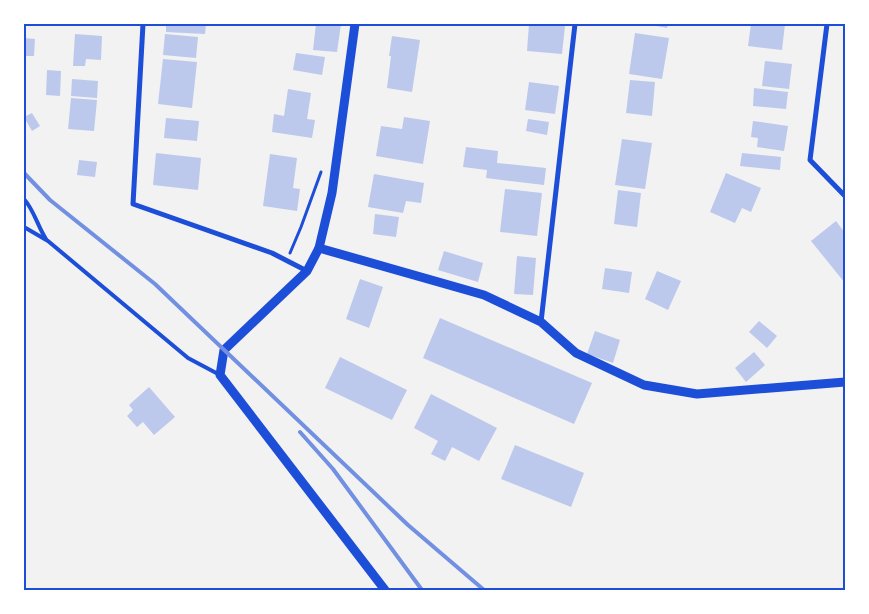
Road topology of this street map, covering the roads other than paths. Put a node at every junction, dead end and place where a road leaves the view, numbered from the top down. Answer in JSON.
{"nodes":[{"id":1,"x":143,"y":24,"type":"edge"},
{"id":2,"x":356,"y":24,"type":"edge"},
{"id":3,"x":575,"y":24,"type":"edge"},
{"id":4,"x":827,"y":24,"type":"edge"},
{"id":5,"x":845,"y":196,"type":"edge"},
{"id":6,"x":24,"y":199,"type":"edge"},
{"id":7,"x":24,"y":227,"type":"edge"},
{"id":8,"x":48,"y":241,"type":"junction"},
{"id":9,"x":319,"y":248,"type":"junction"},
{"id":10,"x":307,"y":271,"type":"junction"},
{"id":11,"x":541,"y":322,"type":"junction"},
{"id":12,"x":220,"y":375,"type":"junction"},
{"id":13,"x":845,"y":382,"type":"edge"},
{"id":14,"x":386,"y":590,"type":"edge"}],
"edges":[{"from":1,"to":10,"type":"street"},
{"from":2,"to":9,"type":"street"},
{"from":3,"to":11,"type":"street"},
{"from":4,"to":5,"type":"street"},
{"from":6,"to":8,"type":"lane"},
{"from":7,"to":8,"type":"lane"},
{"from":8,"to":12,"type":"lane"},
{"from":9,"to":10,"type":"street"},
{"from":9,"to":11,"type":"street"},
{"from":10,"to":12,"type":"street"},
{"from":11,"to":13,"type":"street"},
{"from":12,"to":14,"type":"street"}]}
